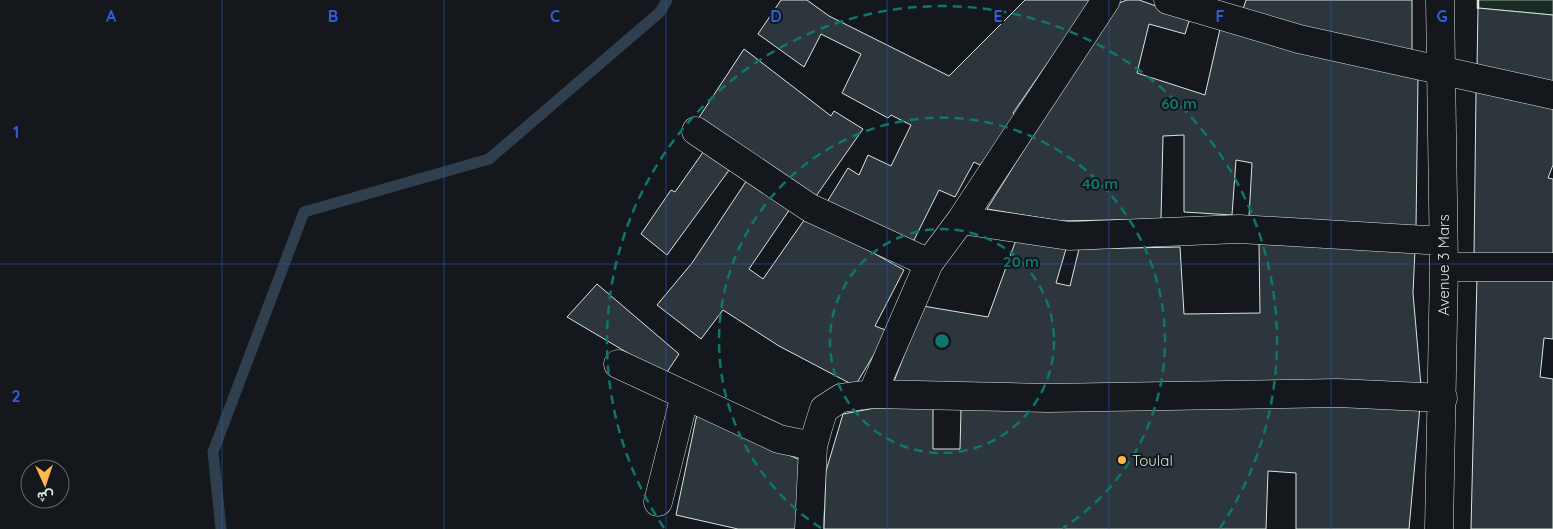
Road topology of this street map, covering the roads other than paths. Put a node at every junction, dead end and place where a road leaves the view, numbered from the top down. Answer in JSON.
{"nodes":[{"id":1,"x":1106,"y":0,"type":"edge"},
{"id":2,"x":1168,"y":0,"type":"edge"},
{"id":3,"x":1440,"y":0,"type":"edge"},
{"id":4,"x":1441,"y":70,"type":"junction"},
{"id":5,"x":1553,"y":95,"type":"edge"},
{"id":6,"x":696,"y":131,"type":"dead end"},
{"id":7,"x":961,"y":220,"type":"junction"},
{"id":8,"x":1443,"y":254,"type":"junction"},
{"id":9,"x":929,"y":263,"type":"junction"},
{"id":10,"x":1553,"y":267,"type":"edge"},
{"id":11,"x":618,"y":364,"type":"dead end"},
{"id":12,"x":872,"y":394,"type":"junction"},
{"id":13,"x":685,"y":395,"type":"junction"},
{"id":14,"x":1443,"y":398,"type":"junction"},
{"id":15,"x":813,"y":446,"type":"junction"},
{"id":16,"x":658,"y":502,"type":"dead end"},
{"id":17,"x":809,"y":529,"type":"edge"},
{"id":18,"x":1439,"y":529,"type":"edge"}],
"edges":[{"from":1,"to":7,"type":"street"},
{"from":2,"to":4,"type":"street"},
{"from":3,"to":4,"type":"street","name":"Avenue 3 Mars"},
{"from":4,"to":5,"type":"street"},
{"from":4,"to":8,"type":"street","name":"Avenue 3 Mars"},
{"from":6,"to":9,"type":"street"},
{"from":7,"to":8,"type":"street"},
{"from":7,"to":9,"type":"street"},
{"from":8,"to":10,"type":"street"},
{"from":8,"to":14,"type":"street","name":"Avenue 3 Mars"},
{"from":9,"to":12,"type":"street"},
{"from":11,"to":13,"type":"street"},
{"from":12,"to":14,"type":"street"},
{"from":12,"to":15,"type":"street"},
{"from":13,"to":15,"type":"street"},
{"from":13,"to":16,"type":"street"},
{"from":14,"to":18,"type":"street","name":"Avenue 3 Mars"},
{"from":15,"to":17,"type":"street"}]}
